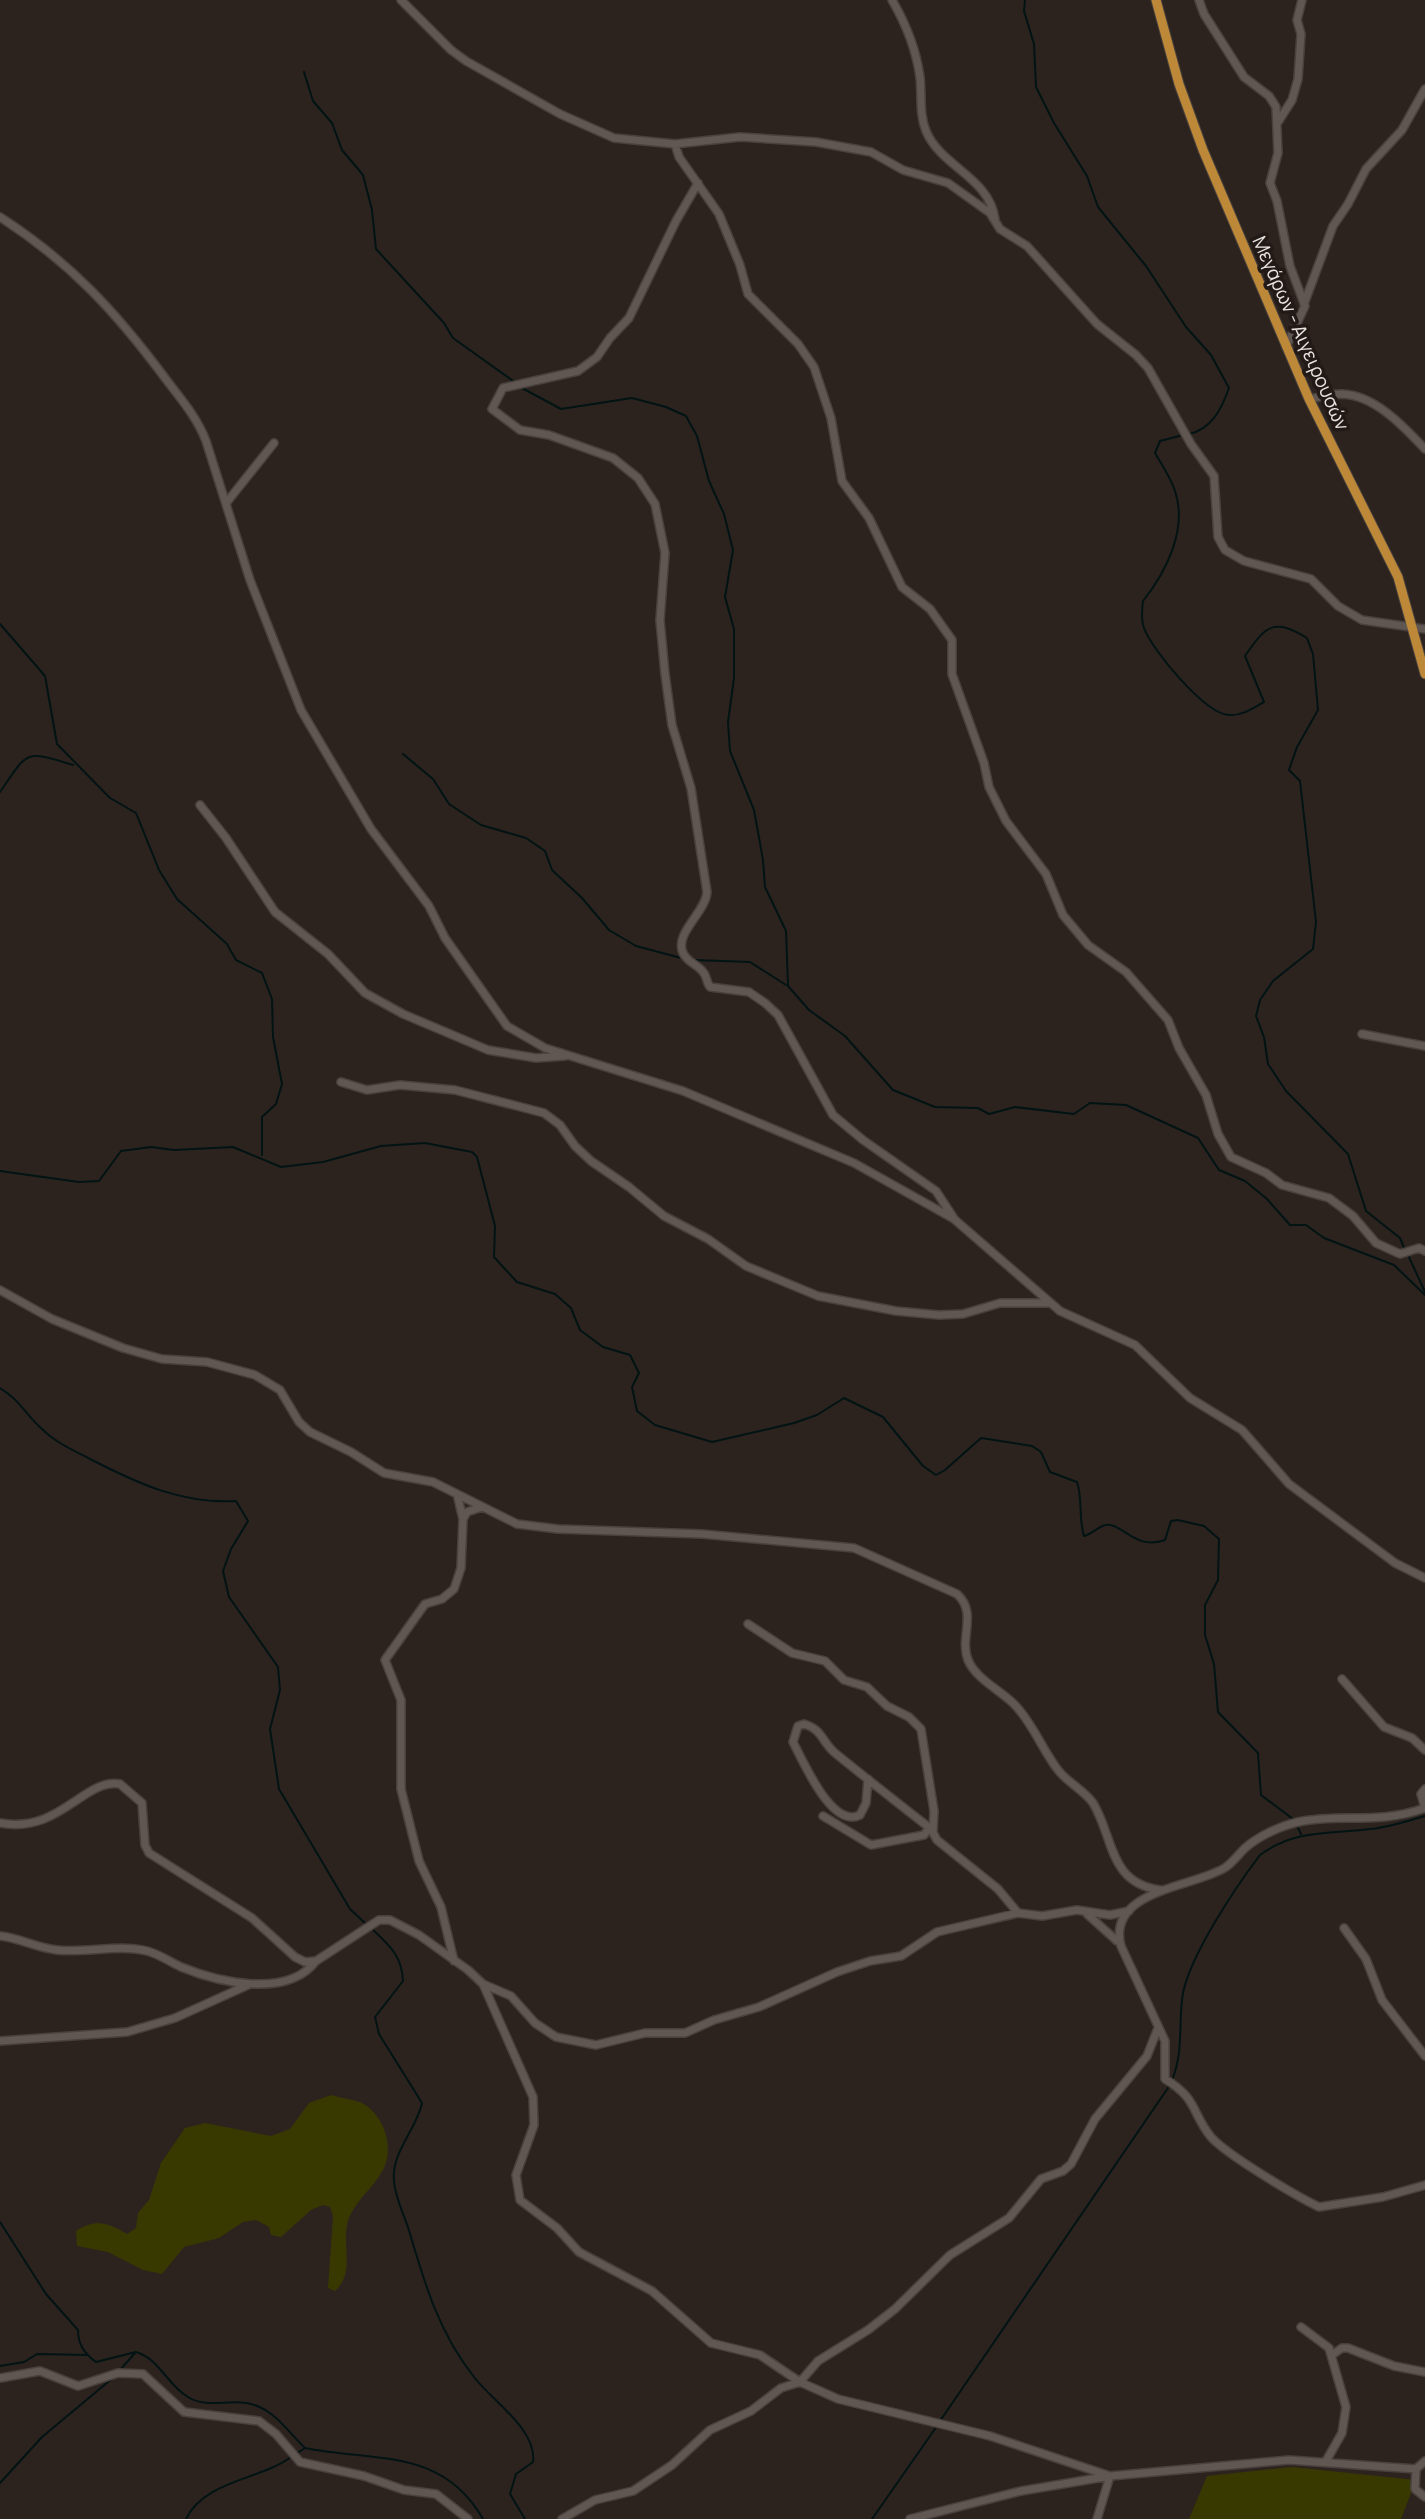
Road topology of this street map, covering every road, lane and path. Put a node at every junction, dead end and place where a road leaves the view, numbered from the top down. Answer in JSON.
{"nodes":[{"id":1,"x":401,"y":0,"type":"edge"},
{"id":2,"x":892,"y":0,"type":"edge"},
{"id":3,"x":1156,"y":0,"type":"edge"},
{"id":4,"x":1199,"y":0,"type":"edge"},
{"id":5,"x":1302,"y":0,"type":"edge"},
{"id":6,"x":1425,"y":89,"type":"edge"},
{"id":7,"x":1278,"y":122,"type":"junction"},
{"id":8,"x":675,"y":144,"type":"junction"},
{"id":9,"x":698,"y":183,"type":"junction"},
{"id":10,"x":0,"y":217,"type":"edge"},
{"id":11,"x":996,"y":219,"type":"junction"},
{"id":12,"x":1304,"y":304,"type":"junction"},
{"id":13,"x":1286,"y":347,"type":"junction"},
{"id":14,"x":1309,"y":399,"type":"junction"},
{"id":15,"x":274,"y":443,"type":"dead end"},
{"id":16,"x":1425,"y":449,"type":"edge"},
{"id":17,"x":227,"y":503,"type":"junction"},
{"id":18,"x":1411,"y":625,"type":"junction"},
{"id":19,"x":1425,"y":629,"type":"edge"},
{"id":20,"x":1425,"y":674,"type":"edge"},
{"id":21,"x":200,"y":805,"type":"dead end"},
{"id":22,"x":1362,"y":1034,"type":"dead end"},
{"id":23,"x":1425,"y":1046,"type":"edge"},
{"id":24,"x":565,"y":1056,"type":"junction"},
{"id":25,"x":341,"y":1082,"type":"dead end"},
{"id":26,"x":954,"y":1219,"type":"junction"},
{"id":27,"x":1425,"y":1251,"type":"edge"},
{"id":28,"x":0,"y":1290,"type":"edge"},
{"id":29,"x":1049,"y":1303,"type":"junction"},
{"id":30,"x":457,"y":1494,"type":"junction"},
{"id":31,"x":482,"y":1507,"type":"junction"},
{"id":32,"x":463,"y":1519,"type":"junction"},
{"id":33,"x":1425,"y":1578,"type":"edge"},
{"id":34,"x":748,"y":1624,"type":"dead end"},
{"id":35,"x":1342,"y":1679,"type":"dead end"},
{"id":36,"x":1425,"y":1750,"type":"edge"},
{"id":37,"x":868,"y":1779,"type":"junction"},
{"id":38,"x":1425,"y":1789,"type":"edge"},
{"id":39,"x":1425,"y":1808,"type":"edge"},
{"id":40,"x":823,"y":1816,"type":"dead end"},
{"id":41,"x":0,"y":1823,"type":"edge"},
{"id":42,"x":931,"y":1830,"type":"junction"},
{"id":43,"x":1160,"y":1890,"type":"junction"},
{"id":44,"x":1084,"y":1911,"type":"junction"},
{"id":45,"x":1129,"y":1912,"type":"junction"},
{"id":46,"x":1018,"y":1913,"type":"junction"},
{"id":47,"x":1344,"y":1928,"type":"dead end"},
{"id":48,"x":0,"y":1936,"type":"edge"},
{"id":49,"x":1121,"y":1946,"type":"junction"},
{"id":50,"x":317,"y":1961,"type":"junction"},
{"id":51,"x":454,"y":1961,"type":"junction"},
{"id":52,"x":483,"y":1984,"type":"junction"},
{"id":53,"x":248,"y":1985,"type":"junction"},
{"id":54,"x":1158,"y":2027,"type":"junction"},
{"id":55,"x":0,"y":2040,"type":"edge"},
{"id":56,"x":1425,"y":2056,"type":"edge"},
{"id":57,"x":1425,"y":2185,"type":"edge"},
{"id":58,"x":1301,"y":2327,"type":"dead end"},
{"id":59,"x":1332,"y":2355,"type":"junction"},
{"id":60,"x":1425,"y":2372,"type":"edge"},
{"id":61,"x":0,"y":2378,"type":"edge"},
{"id":62,"x":800,"y":2382,"type":"junction"},
{"id":63,"x":1326,"y":2461,"type":"junction"},
{"id":64,"x":1422,"y":2465,"type":"edge"},
{"id":65,"x":1110,"y":2476,"type":"junction"},
{"id":66,"x":1425,"y":2497,"type":"edge"},
{"id":67,"x":468,"y":2519,"type":"edge"},
{"id":68,"x":562,"y":2519,"type":"edge"},
{"id":69,"x":909,"y":2519,"type":"edge"},
{"id":70,"x":1097,"y":2519,"type":"edge"}],
"edges":[{"from":1,"to":8,"type":"street"},
{"from":2,"to":11,"type":"street"},
{"from":3,"to":13,"type":"main road","name":"Μεγάρων - Αιγειρουσών"},
{"from":4,"to":7,"type":"street"},
{"from":5,"to":7,"type":"street"},
{"from":6,"to":12,"type":"street"},
{"from":7,"to":12,"type":"street"},
{"from":8,"to":9,"type":"street"},
{"from":8,"to":11,"type":"street"},
{"from":9,"to":26,"type":"street"},
{"from":9,"to":27,"type":"street"},
{"from":10,"to":17,"type":"street"},
{"from":11,"to":18,"type":"street"},
{"from":12,"to":13,"type":"street"},
{"from":13,"to":14,"type":"main road","name":"Μεγάρων - Αιγειρουσών"},
{"from":14,"to":16,"type":"street"},
{"from":14,"to":18,"type":"main road","name":"Μεγάρων - Αιγειρουσών"},
{"from":15,"to":17,"type":"street"},
{"from":17,"to":24,"type":"street"},
{"from":18,"to":19,"type":"street"},
{"from":18,"to":20,"type":"main road","name":"Μεγάρων - Αιγειρουσών"},
{"from":21,"to":24,"type":"street"},
{"from":22,"to":23,"type":"street"},
{"from":24,"to":26,"type":"street"},
{"from":25,"to":29,"type":"street"},
{"from":26,"to":29,"type":"street"},
{"from":28,"to":30,"type":"street"},
{"from":29,"to":33,"type":"street"},
{"from":30,"to":31,"type":"street"},
{"from":30,"to":32,"type":"street"},
{"from":31,"to":32,"type":"street"},
{"from":31,"to":43,"type":"street"},
{"from":32,"to":51,"type":"street"},
{"from":34,"to":42,"type":"street"},
{"from":35,"to":36,"type":"street"},
{"from":37,"to":37,"type":"street"},
{"from":37,"to":42,"type":"street"},
{"from":38,"to":39,"type":"street"},
{"from":39,"to":43,"type":"street"},
{"from":40,"to":42,"type":"street"},
{"from":41,"to":50,"type":"street"},
{"from":42,"to":46,"type":"street"},
{"from":43,"to":45,"type":"street"},
{"from":44,"to":45,"type":"street"},
{"from":44,"to":46,"type":"street"},
{"from":44,"to":49,"type":"street"},
{"from":45,"to":49,"type":"street"},
{"from":46,"to":52,"type":"street"},
{"from":47,"to":56,"type":"street"},
{"from":48,"to":53,"type":"street"},
{"from":49,"to":54,"type":"street"},
{"from":50,"to":51,"type":"street"},
{"from":50,"to":53,"type":"street"},
{"from":51,"to":52,"type":"street"},
{"from":52,"to":62,"type":"street"},
{"from":53,"to":55,"type":"street"},
{"from":54,"to":57,"type":"street"},
{"from":54,"to":62,"type":"street"},
{"from":58,"to":59,"type":"street"},
{"from":59,"to":60,"type":"street"},
{"from":59,"to":63,"type":"street"},
{"from":61,"to":67,"type":"street"},
{"from":62,"to":65,"type":"street"},
{"from":62,"to":68,"type":"street"},
{"from":63,"to":64,"type":"street"},
{"from":63,"to":65,"type":"street"},
{"from":64,"to":66,"type":"street"},
{"from":65,"to":69,"type":"street"},
{"from":65,"to":70,"type":"street"}]}
